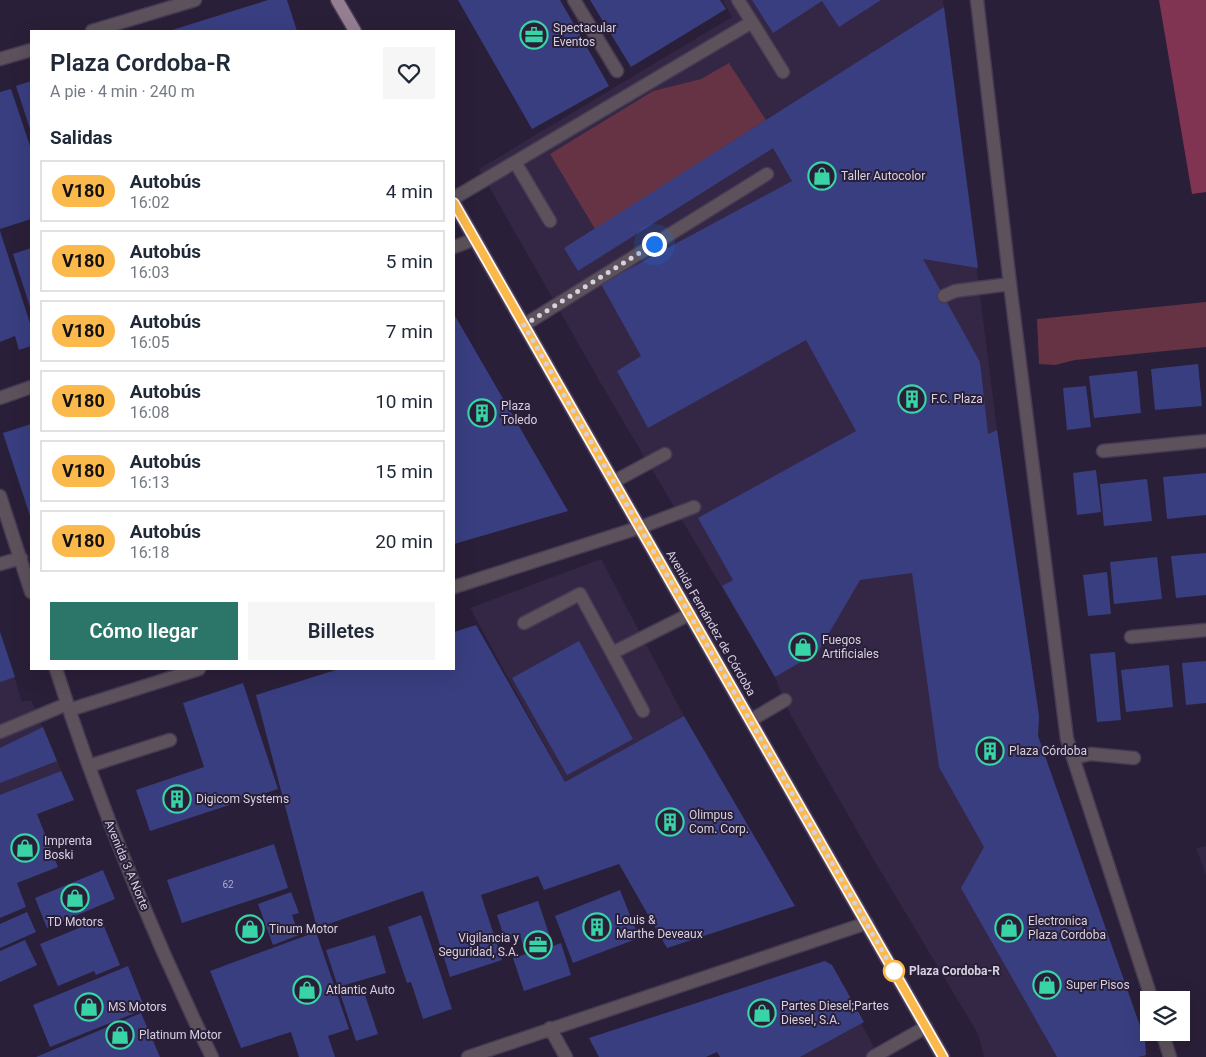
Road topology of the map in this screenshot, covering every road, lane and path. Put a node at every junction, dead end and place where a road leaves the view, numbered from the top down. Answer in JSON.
{"nodes":[{"id":1,"x":195,"y":0,"type":"edge"},
{"id":2,"x":337,"y":0,"type":"edge"},
{"id":3,"x":574,"y":0,"type":"edge"},
{"id":4,"x":738,"y":0,"type":"edge"},
{"id":5,"x":977,"y":0,"type":"edge"},
{"id":6,"x":752,"y":22,"type":"junction"},
{"id":7,"x":95,"y":30,"type":"edge"},
{"id":8,"x":354,"y":30,"type":"edge"},
{"id":9,"x":30,"y":50,"type":"edge"},
{"id":10,"x":0,"y":59,"type":"edge"},
{"id":11,"x":617,"y":71,"type":"dead end"},
{"id":12,"x":783,"y":72,"type":"dead end"},
{"id":13,"x":515,"y":162,"type":"junction"},
{"id":14,"x":767,"y":174,"type":"dead end"},
{"id":15,"x":455,"y":197,"type":"edge"},
{"id":16,"x":455,"y":205,"type":"edge"},
{"id":17,"x":550,"y":221,"type":"dead end"},
{"id":18,"x":475,"y":240,"type":"junction"},
{"id":19,"x":455,"y":247,"type":"edge"},
{"id":20,"x":1010,"y":284,"type":"junction"},
{"id":21,"x":944,"y":296,"type":"dead end"},
{"id":22,"x":524,"y":325,"type":"junction"},
{"id":23,"x":30,"y":387,"type":"edge"},
{"id":24,"x":0,"y":398,"type":"edge"},
{"id":25,"x":1206,"y":441,"type":"edge"},
{"id":26,"x":1103,"y":451,"type":"dead end"},
{"id":27,"x":665,"y":454,"type":"dead end"},
{"id":28,"x":615,"y":482,"type":"junction"},
{"id":29,"x":0,"y":496,"type":"edge"},
{"id":30,"x":694,"y":507,"type":"dead end"},
{"id":31,"x":641,"y":527,"type":"junction"},
{"id":32,"x":20,"y":558,"type":"junction"},
{"id":33,"x":0,"y":564,"type":"edge"},
{"id":34,"x":455,"y":587,"type":"edge"},
{"id":35,"x":30,"y":589,"type":"edge"},
{"id":36,"x":690,"y":614,"type":"junction"},
{"id":37,"x":524,"y":623,"type":"dead end"},
{"id":38,"x":1206,"y":630,"type":"edge"},
{"id":39,"x":1131,"y":637,"type":"dead end"},
{"id":40,"x":612,"y":654,"type":"junction"},
{"id":41,"x":56,"y":670,"type":"edge"},
{"id":42,"x":196,"y":670,"type":"edge"},
{"id":43,"x":785,"y":700,"type":"dead end"},
{"id":44,"x":68,"y":707,"type":"junction"},
{"id":45,"x":643,"y":711,"type":"dead end"},
{"id":46,"x":750,"y":720,"type":"junction"},
{"id":47,"x":0,"y":732,"type":"edge"},
{"id":48,"x":170,"y":740,"type":"dead end"},
{"id":49,"x":1073,"y":758,"type":"junction"},
{"id":50,"x":1134,"y":758,"type":"dead end"},
{"id":51,"x":89,"y":766,"type":"junction"},
{"id":52,"x":867,"y":924,"type":"junction"},
{"id":53,"x":1149,"y":991,"type":"edge"},
{"id":54,"x":926,"y":1027,"type":"junction"},
{"id":55,"x":550,"y":1028,"type":"junction"},
{"id":56,"x":1165,"y":1041,"type":"edge"},
{"id":57,"x":212,"y":1057,"type":"edge"},
{"id":58,"x":468,"y":1057,"type":"edge"},
{"id":59,"x":566,"y":1057,"type":"edge"},
{"id":60,"x":873,"y":1057,"type":"edge"},
{"id":61,"x":943,"y":1057,"type":"edge"},
{"id":62,"x":1170,"y":1057,"type":"edge"}],
"edges":[{"from":1,"to":7,"type":"street"},
{"from":2,"to":8,"type":"main road"},
{"from":3,"to":11,"type":"street"},
{"from":4,"to":6,"type":"street"},
{"from":5,"to":20,"type":"street"},
{"from":6,"to":12,"type":"street"},
{"from":6,"to":13,"type":"street"},
{"from":9,"to":10,"type":"street"},
{"from":13,"to":15,"type":"street"},
{"from":13,"to":17,"type":"street"},
{"from":14,"to":22,"type":"street"},
{"from":16,"to":18,"type":"main road","name":"Avenida Fernández de Córdoba"},
{"from":18,"to":19,"type":"street"},
{"from":18,"to":22,"type":"main road","name":"Avenida Fernández de Córdoba"},
{"from":20,"to":21,"type":"street"},
{"from":20,"to":49,"type":"street"},
{"from":22,"to":28,"type":"main road","name":"Avenida Fernández de Córdoba"},
{"from":23,"to":24,"type":"street"},
{"from":25,"to":26,"type":"street"},
{"from":27,"to":28,"type":"street"},
{"from":28,"to":31,"type":"main road","name":"Avenida Fernández de Córdoba"},
{"from":29,"to":32,"type":"street"},
{"from":30,"to":31,"type":"street"},
{"from":31,"to":34,"type":"street"},
{"from":31,"to":36,"type":"main road","name":"Avenida Fernández de Córdoba"},
{"from":32,"to":33,"type":"street"},
{"from":32,"to":35,"type":"street"},
{"from":36,"to":40,"type":"street"},
{"from":36,"to":46,"type":"main road","name":"Avenida Fernández de Córdoba"},
{"from":37,"to":40,"type":"street"},
{"from":38,"to":39,"type":"street"},
{"from":40,"to":45,"type":"street"},
{"from":41,"to":44,"type":"street","name":"Avenida 3 A Norte"},
{"from":42,"to":44,"type":"street"},
{"from":43,"to":46,"type":"street"},
{"from":44,"to":47,"type":"street"},
{"from":44,"to":51,"type":"street","name":"Avenida 3 A Norte"},
{"from":46,"to":52,"type":"main road","name":"Avenida Fernández de Córdoba"},
{"from":48,"to":51,"type":"street"},
{"from":49,"to":50,"type":"street"},
{"from":49,"to":53,"type":"street"},
{"from":51,"to":57,"type":"street","name":"Avenida 3 A Norte"},
{"from":52,"to":54,"type":"main road","name":"Avenida Fernández de Córdoba"},
{"from":52,"to":55,"type":"street"},
{"from":54,"to":60,"type":"street"},
{"from":54,"to":61,"type":"main road","name":"Avenida Fernández de Córdoba"},
{"from":55,"to":58,"type":"street"},
{"from":55,"to":59,"type":"street"},
{"from":56,"to":62,"type":"street"}]}
